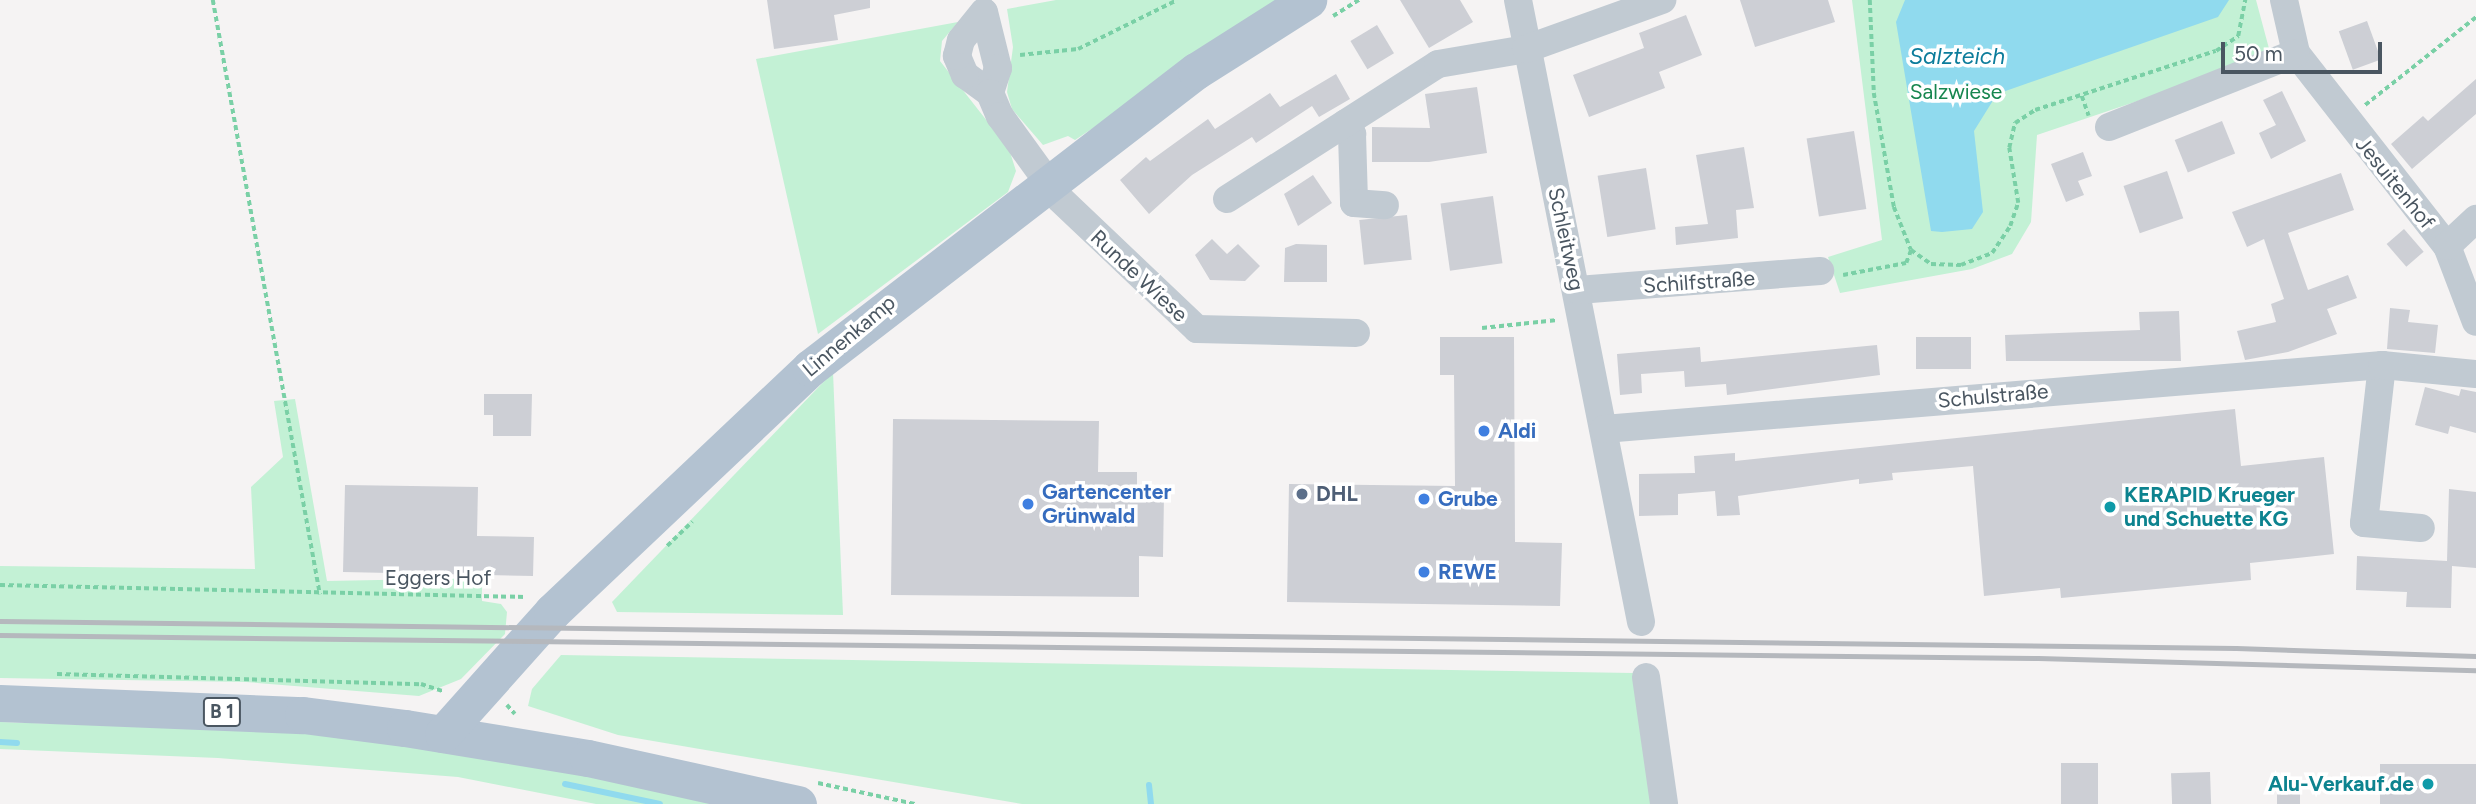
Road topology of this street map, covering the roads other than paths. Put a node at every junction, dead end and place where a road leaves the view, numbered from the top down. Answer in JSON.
{"nodes":[{"id":1,"x":1308,"y":0,"type":"edge"},
{"id":2,"x":1518,"y":0,"type":"edge"},
{"id":3,"x":1662,"y":0,"type":"edge"},
{"id":4,"x":2284,"y":0,"type":"edge"},
{"id":5,"x":985,"y":6,"type":"edge"},
{"id":6,"x":1526,"y":49,"type":"junction"},
{"id":7,"x":2295,"y":53,"type":"junction"},
{"id":8,"x":990,"y":93,"type":"junction"},
{"id":9,"x":2098,"y":121,"type":"road end"},
{"id":10,"x":1346,"y":123,"type":"junction"},
{"id":11,"x":1047,"y":182,"type":"junction"},
{"id":12,"x":1227,"y":199,"type":"dead end"},
{"id":13,"x":1385,"y":205,"type":"dead end"},
{"id":14,"x":2476,"y":219,"type":"edge"},
{"id":15,"x":2447,"y":246,"type":"junction"},
{"id":16,"x":1820,"y":271,"type":"road end"},
{"id":17,"x":1578,"y":290,"type":"junction"},
{"id":18,"x":2476,"y":322,"type":"edge"},
{"id":19,"x":1356,"y":333,"type":"dead end"},
{"id":20,"x":2382,"y":365,"type":"junction"},
{"id":21,"x":2476,"y":374,"type":"edge"},
{"id":22,"x":1604,"y":429,"type":"junction"},
{"id":23,"x":2421,"y":528,"type":"dead end"},
{"id":24,"x":1641,"y":622,"type":"dead end"},
{"id":25,"x":1646,"y":677,"type":"dead end"},
{"id":26,"x":0,"y":703,"type":"edge"},
{"id":27,"x":443,"y":734,"type":"junction"},
{"id":28,"x":798,"y":804,"type":"edge"},
{"id":29,"x":1664,"y":804,"type":"edge"}],
"edges":[{"from":1,"to":11,"type":"main road","name":"Linnenkamp"},
{"from":2,"to":6,"type":"street","name":"Schleitweg"},
{"from":3,"to":6,"type":"street"},
{"from":4,"to":7,"type":"street","name":"Jesuitenhof"},
{"from":5,"to":8,"type":"street"},
{"from":5,"to":8,"type":"street"},
{"from":6,"to":10,"type":"street"},
{"from":6,"to":17,"type":"street","name":"Schleitweg"},
{"from":7,"to":9,"type":"street"},
{"from":7,"to":15,"type":"street","name":"Jesuitenhof"},
{"from":8,"to":11,"type":"street","name":"Runde Wiese"},
{"from":10,"to":12,"type":"street"},
{"from":10,"to":13,"type":"street"},
{"from":11,"to":19,"type":"street","name":"Runde Wiese"},
{"from":11,"to":27,"type":"main road","name":"Linnenkamp"},
{"from":14,"to":15,"type":"street"},
{"from":15,"to":18,"type":"street","name":"Jesuitenhof"},
{"from":16,"to":17,"type":"street","name":"Schilfstraße"},
{"from":17,"to":22,"type":"street","name":"Schleitweg"},
{"from":20,"to":21,"type":"street","name":"Schulstraße"},
{"from":20,"to":22,"type":"street","name":"Schulstraße"},
{"from":20,"to":23,"type":"street"},
{"from":22,"to":24,"type":"street","name":"Schleitweg"},
{"from":25,"to":29,"type":"street"},
{"from":26,"to":27,"type":"main road","number":"B 1"},
{"from":27,"to":28,"type":"main road","number":"B 1"}]}
